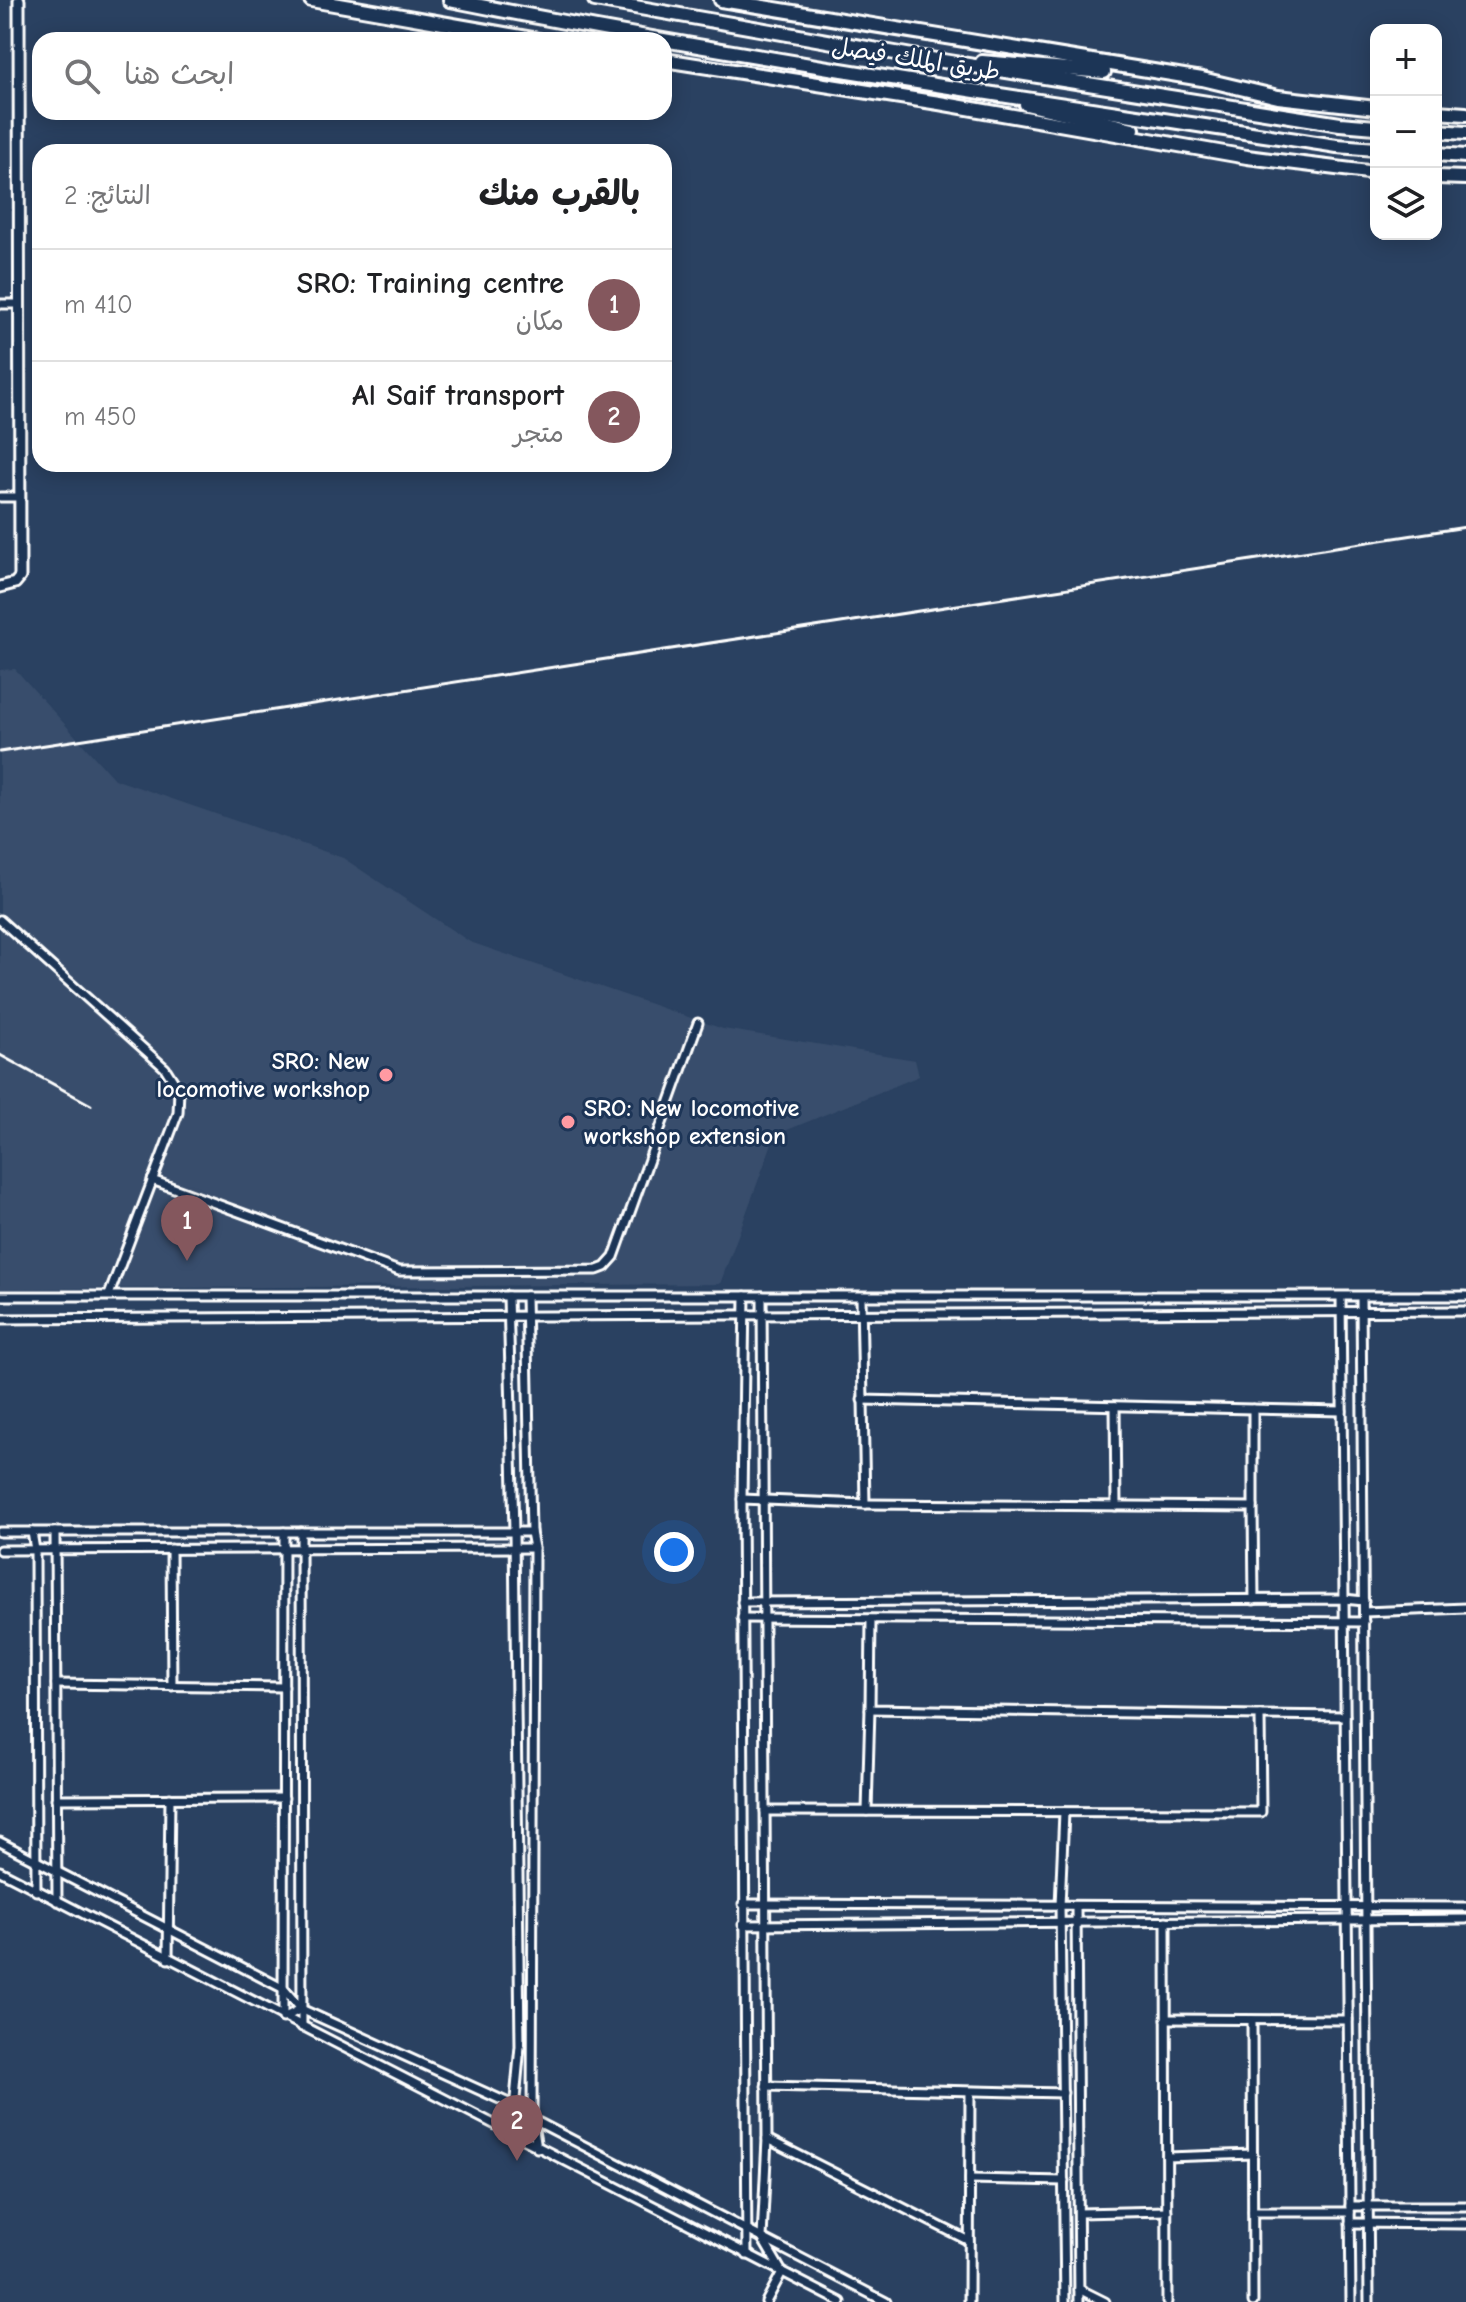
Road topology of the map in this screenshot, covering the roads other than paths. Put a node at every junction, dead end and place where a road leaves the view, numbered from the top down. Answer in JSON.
{"nodes":[{"id":1,"x":18,"y":0,"type":"edge"},
{"id":2,"x":311,"y":0,"type":"edge"},
{"id":3,"x":450,"y":0,"type":"edge"},
{"id":4,"x":595,"y":0,"type":"edge"},
{"id":5,"x":721,"y":0,"type":"edge"},
{"id":6,"x":493,"y":32,"type":"edge"},
{"id":7,"x":619,"y":32,"type":"edge"},
{"id":8,"x":672,"y":41,"type":"edge"},
{"id":9,"x":918,"y":57,"type":"junction"},
{"id":10,"x":672,"y":61,"type":"edge"},
{"id":11,"x":1202,"y":79,"type":"junction"},
{"id":12,"x":973,"y":91,"type":"junction"},
{"id":13,"x":1370,"y":107,"type":"edge"},
{"id":14,"x":1442,"y":112,"type":"edge"},
{"id":15,"x":1466,"y":114,"type":"edge"},
{"id":16,"x":1370,"y":126,"type":"edge"},
{"id":17,"x":1442,"y":131,"type":"edge"},
{"id":18,"x":1466,"y":133,"type":"edge"},
{"id":19,"x":1370,"y":149,"type":"edge"},
{"id":20,"x":1442,"y":154,"type":"edge"},
{"id":21,"x":1466,"y":156,"type":"edge"},
{"id":22,"x":1247,"y":157,"type":"junction"},
{"id":23,"x":1370,"y":172,"type":"edge"},
{"id":24,"x":1442,"y":177,"type":"edge"},
{"id":25,"x":1466,"y":178,"type":"edge"},
{"id":26,"x":0,"y":304,"type":"edge"},
{"id":27,"x":20,"y":304,"type":"junction"},
{"id":28,"x":0,"y":497,"type":"edge"},
{"id":29,"x":20,"y":497,"type":"junction"},
{"id":30,"x":0,"y":587,"type":"edge"},
{"id":31,"x":0,"y":920,"type":"edge"},
{"id":32,"x":698,"y":1023,"type":"dead end"},
{"id":33,"x":152,"y":1180,"type":"junction"},
{"id":34,"x":109,"y":1295,"type":"junction"},
{"id":35,"x":0,"y":1296,"type":"edge"},
{"id":36,"x":508,"y":1296,"type":"junction"},
{"id":37,"x":526,"y":1296,"type":"junction"},
{"id":38,"x":745,"y":1296,"type":"junction"},
{"id":39,"x":762,"y":1296,"type":"junction"},
{"id":40,"x":1466,"y":1296,"type":"edge"},
{"id":41,"x":861,"y":1297,"type":"junction"},
{"id":42,"x":1341,"y":1297,"type":"junction"},
{"id":43,"x":1361,"y":1297,"type":"junction"},
{"id":44,"x":1341,"y":1311,"type":"junction"},
{"id":45,"x":1361,"y":1311,"type":"junction"},
{"id":46,"x":1466,"y":1311,"type":"edge"},
{"id":47,"x":762,"y":1315,"type":"junction"},
{"id":48,"x":861,"y":1315,"type":"junction"},
{"id":49,"x":745,"y":1316,"type":"junction"},
{"id":50,"x":507,"y":1317,"type":"junction"},
{"id":51,"x":526,"y":1317,"type":"junction"},
{"id":52,"x":0,"y":1319,"type":"edge"},
{"id":53,"x":862,"y":1400,"type":"junction"},
{"id":54,"x":1115,"y":1406,"type":"junction"},
{"id":55,"x":1253,"y":1409,"type":"junction"},
{"id":56,"x":1342,"y":1411,"type":"junction"},
{"id":57,"x":742,"y":1499,"type":"junction"},
{"id":58,"x":763,"y":1502,"type":"junction"},
{"id":59,"x":865,"y":1504,"type":"junction"},
{"id":60,"x":1116,"y":1506,"type":"junction"},
{"id":61,"x":1253,"y":1507,"type":"junction"},
{"id":62,"x":0,"y":1532,"type":"edge"},
{"id":63,"x":32,"y":1532,"type":"junction"},
{"id":64,"x":55,"y":1532,"type":"junction"},
{"id":65,"x":284,"y":1532,"type":"junction"},
{"id":66,"x":301,"y":1532,"type":"junction"},
{"id":67,"x":514,"y":1532,"type":"junction"},
{"id":68,"x":531,"y":1532,"type":"junction"},
{"id":69,"x":514,"y":1548,"type":"junction"},
{"id":70,"x":534,"y":1548,"type":"junction"},
{"id":71,"x":171,"y":1549,"type":"junction"},
{"id":72,"x":283,"y":1549,"type":"junction"},
{"id":73,"x":300,"y":1549,"type":"junction"},
{"id":74,"x":0,"y":1550,"type":"edge"},
{"id":75,"x":35,"y":1550,"type":"junction"},
{"id":76,"x":57,"y":1550,"type":"junction"},
{"id":77,"x":1344,"y":1599,"type":"junction"},
{"id":78,"x":1254,"y":1600,"type":"junction"},
{"id":79,"x":1364,"y":1601,"type":"junction"},
{"id":80,"x":742,"y":1602,"type":"junction"},
{"id":81,"x":764,"y":1602,"type":"junction"},
{"id":82,"x":1466,"y":1608,"type":"edge"},
{"id":83,"x":1364,"y":1612,"type":"junction"},
{"id":84,"x":742,"y":1618,"type":"junction"},
{"id":85,"x":764,"y":1620,"type":"junction"},
{"id":86,"x":871,"y":1620,"type":"junction"},
{"id":87,"x":1344,"y":1620,"type":"junction"},
{"id":88,"x":1364,"y":1622,"type":"junction"},
{"id":89,"x":56,"y":1656,"type":"junction"},
{"id":90,"x":36,"y":1657,"type":"junction"},
{"id":91,"x":56,"y":1684,"type":"junction"},
{"id":92,"x":172,"y":1686,"type":"junction"},
{"id":93,"x":284,"y":1687,"type":"junction"},
{"id":94,"x":870,"y":1709,"type":"junction"},
{"id":95,"x":1260,"y":1715,"type":"junction"},
{"id":96,"x":1345,"y":1716,"type":"junction"},
{"id":97,"x":170,"y":1798,"type":"junction"},
{"id":98,"x":284,"y":1798,"type":"junction"},
{"id":99,"x":56,"y":1799,"type":"junction"},
{"id":100,"x":765,"y":1811,"type":"junction"},
{"id":101,"x":867,"y":1811,"type":"junction"},
{"id":102,"x":1064,"y":1812,"type":"junction"},
{"id":103,"x":0,"y":1842,"type":"edge"},
{"id":104,"x":37,"y":1860,"type":"junction"},
{"id":105,"x":55,"y":1869,"type":"junction"},
{"id":106,"x":0,"y":1871,"type":"edge"},
{"id":107,"x":36,"y":1891,"type":"junction"},
{"id":108,"x":57,"y":1901,"type":"junction"},
{"id":109,"x":743,"y":1904,"type":"junction"},
{"id":110,"x":765,"y":1905,"type":"junction"},
{"id":111,"x":1060,"y":1906,"type":"junction"},
{"id":112,"x":1076,"y":1906,"type":"junction"},
{"id":113,"x":1347,"y":1907,"type":"junction"},
{"id":114,"x":1366,"y":1907,"type":"junction"},
{"id":115,"x":1466,"y":1907,"type":"edge"},
{"id":116,"x":1347,"y":1919,"type":"junction"},
{"id":117,"x":1366,"y":1919,"type":"junction"},
{"id":118,"x":1466,"y":1919,"type":"edge"},
{"id":119,"x":1062,"y":1921,"type":"junction"},
{"id":120,"x":1077,"y":1921,"type":"junction"},
{"id":121,"x":1166,"y":1921,"type":"junction"},
{"id":122,"x":766,"y":1923,"type":"junction"},
{"id":123,"x":743,"y":1925,"type":"junction"},
{"id":124,"x":168,"y":1929,"type":"junction"},
{"id":125,"x":168,"y":1959,"type":"junction"},
{"id":126,"x":284,"y":1989,"type":"junction"},
{"id":127,"x":301,"y":2009,"type":"junction"},
{"id":128,"x":283,"y":2018,"type":"junction"},
{"id":129,"x":1166,"y":2019,"type":"junction"},
{"id":130,"x":1252,"y":2020,"type":"junction"},
{"id":131,"x":1348,"y":2020,"type":"junction"},
{"id":132,"x":302,"y":2027,"type":"junction"},
{"id":133,"x":766,"y":2086,"type":"junction"},
{"id":134,"x":970,"y":2092,"type":"junction"},
{"id":135,"x":1063,"y":2093,"type":"junction"},
{"id":136,"x":515,"y":2106,"type":"junction"},
{"id":137,"x":532,"y":2119,"type":"junction"},
{"id":138,"x":515,"y":2137,"type":"junction"},
{"id":139,"x":767,"y":2139,"type":"junction"},
{"id":140,"x":537,"y":2148,"type":"junction"},
{"id":141,"x":1253,"y":2154,"type":"junction"},
{"id":142,"x":1167,"y":2157,"type":"junction"},
{"id":143,"x":970,"y":2179,"type":"junction"},
{"id":144,"x":1064,"y":2181,"type":"junction"},
{"id":145,"x":1369,"y":2206,"type":"junction"},
{"id":146,"x":1466,"y":2206,"type":"edge"},
{"id":147,"x":1350,"y":2209,"type":"junction"},
{"id":148,"x":1167,"y":2211,"type":"junction"},
{"id":149,"x":1253,"y":2212,"type":"junction"},
{"id":150,"x":1079,"y":2213,"type":"junction"},
{"id":151,"x":1350,"y":2223,"type":"junction"},
{"id":152,"x":1466,"y":2224,"type":"edge"},
{"id":153,"x":1369,"y":2225,"type":"junction"},
{"id":154,"x":747,"y":2229,"type":"junction"},
{"id":155,"x":762,"y":2238,"type":"junction"},
{"id":156,"x":969,"y":2241,"type":"junction"},
{"id":157,"x":747,"y":2255,"type":"junction"},
{"id":158,"x":782,"y":2272,"type":"junction"},
{"id":159,"x":1079,"y":2289,"type":"junction"},
{"id":160,"x":766,"y":2302,"type":"edge"},
{"id":161,"x":841,"y":2302,"type":"edge"},
{"id":162,"x":886,"y":2302,"type":"edge"},
{"id":163,"x":969,"y":2302,"type":"edge"},
{"id":164,"x":1065,"y":2302,"type":"edge"},
{"id":165,"x":1079,"y":2302,"type":"edge"},
{"id":166,"x":1105,"y":2302,"type":"edge"},
{"id":167,"x":1167,"y":2302,"type":"edge"},
{"id":168,"x":1253,"y":2302,"type":"edge"},
{"id":169,"x":1351,"y":2302,"type":"edge"},
{"id":170,"x":1369,"y":2302,"type":"edge"}],
"edges":[{"from":1,"to":27,"type":"street"},
{"from":2,"to":6,"type":"main road"},
{"from":3,"to":7,"type":"main road","name":"طريق الملك فيصل"},
{"from":4,"to":9,"type":"main road","name":"طريق الملك فيصل"},
{"from":5,"to":11,"type":"main road"},
{"from":8,"to":12,"type":"main road","name":"طريق الملك فيصل"},
{"from":9,"to":11,"type":"main road"},
{"from":9,"to":16,"type":"main road","name":"طريق الملك فيصل"},
{"from":10,"to":22,"type":"main road"},
{"from":11,"to":13,"type":"main road"},
{"from":12,"to":19,"type":"main road","name":"طريق الملك فيصل"},
{"from":12,"to":22,"type":"main road"},
{"from":14,"to":15,"type":"main road"},
{"from":17,"to":18,"type":"main road"},
{"from":20,"to":21,"type":"main road"},
{"from":22,"to":23,"type":"main road"},
{"from":24,"to":25,"type":"main road"},
{"from":26,"to":27,"type":"street"},
{"from":27,"to":29,"type":"street"},
{"from":28,"to":29,"type":"street"},
{"from":29,"to":30,"type":"street"},
{"from":31,"to":33,"type":"street"},
{"from":32,"to":33,"type":"street"},
{"from":33,"to":34,"type":"street"},
{"from":34,"to":35,"type":"street"},
{"from":34,"to":36,"type":"street"},
{"from":36,"to":37,"type":"street"},
{"from":36,"to":50,"type":"street"},
{"from":37,"to":38,"type":"street"},
{"from":37,"to":51,"type":"street"},
{"from":38,"to":39,"type":"street"},
{"from":38,"to":49,"type":"street"},
{"from":39,"to":41,"type":"street"},
{"from":39,"to":47,"type":"street"},
{"from":40,"to":43,"type":"street"},
{"from":41,"to":42,"type":"street"},
{"from":41,"to":48,"type":"street"},
{"from":42,"to":43,"type":"street"},
{"from":42,"to":44,"type":"street"},
{"from":43,"to":45,"type":"street"},
{"from":44,"to":45,"type":"street"},
{"from":44,"to":48,"type":"street"},
{"from":44,"to":56,"type":"street"},
{"from":45,"to":46,"type":"street"},
{"from":45,"to":79,"type":"street"},
{"from":47,"to":48,"type":"street"},
{"from":47,"to":49,"type":"street"},
{"from":47,"to":58,"type":"street"},
{"from":48,"to":53,"type":"street"},
{"from":49,"to":51,"type":"street"},
{"from":49,"to":57,"type":"street"},
{"from":50,"to":51,"type":"street"},
{"from":50,"to":52,"type":"street"},
{"from":50,"to":67,"type":"street"},
{"from":51,"to":68,"type":"street"},
{"from":53,"to":54,"type":"street"},
{"from":53,"to":59,"type":"street"},
{"from":54,"to":55,"type":"street"},
{"from":54,"to":60,"type":"street"},
{"from":55,"to":56,"type":"street"},
{"from":55,"to":61,"type":"street"},
{"from":56,"to":77,"type":"street"},
{"from":57,"to":58,"type":"street"},
{"from":57,"to":80,"type":"street"},
{"from":58,"to":59,"type":"street"},
{"from":58,"to":81,"type":"street"},
{"from":59,"to":60,"type":"street"},
{"from":60,"to":61,"type":"street"},
{"from":61,"to":78,"type":"street"},
{"from":62,"to":63,"type":"street"},
{"from":63,"to":64,"type":"street"},
{"from":63,"to":75,"type":"street"},
{"from":64,"to":65,"type":"street"},
{"from":64,"to":76,"type":"street"},
{"from":65,"to":66,"type":"street"},
{"from":65,"to":72,"type":"street"},
{"from":66,"to":67,"type":"street"},
{"from":66,"to":73,"type":"street"},
{"from":67,"to":68,"type":"street"},
{"from":67,"to":69,"type":"street"},
{"from":68,"to":70,"type":"street"},
{"from":69,"to":70,"type":"street"},
{"from":69,"to":73,"type":"street"},
{"from":69,"to":136,"type":"street"},
{"from":70,"to":137,"type":"street"},
{"from":71,"to":72,"type":"street"},
{"from":71,"to":76,"type":"street"},
{"from":71,"to":92,"type":"street"},
{"from":72,"to":73,"type":"street"},
{"from":72,"to":93,"type":"street"},
{"from":73,"to":127,"type":"street"},
{"from":74,"to":75,"type":"street"},
{"from":75,"to":76,"type":"street"},
{"from":75,"to":90,"type":"street"},
{"from":76,"to":89,"type":"street"},
{"from":77,"to":78,"type":"street"},
{"from":77,"to":79,"type":"street"},
{"from":77,"to":87,"type":"street"},
{"from":78,"to":81,"type":"street"},
{"from":79,"to":83,"type":"street"},
{"from":80,"to":81,"type":"street"},
{"from":80,"to":84,"type":"street"},
{"from":81,"to":85,"type":"street"},
{"from":82,"to":83,"type":"street"},
{"from":83,"to":88,"type":"street"},
{"from":84,"to":85,"type":"street"},
{"from":84,"to":109,"type":"street"},
{"from":85,"to":86,"type":"street"},
{"from":85,"to":100,"type":"street"},
{"from":86,"to":87,"type":"street"},
{"from":86,"to":94,"type":"street"},
{"from":87,"to":88,"type":"street"},
{"from":87,"to":96,"type":"street"},
{"from":88,"to":114,"type":"street"},
{"from":89,"to":90,"type":"street"},
{"from":89,"to":91,"type":"street"},
{"from":90,"to":104,"type":"street"},
{"from":91,"to":92,"type":"street"},
{"from":91,"to":99,"type":"street"},
{"from":92,"to":93,"type":"street"},
{"from":93,"to":98,"type":"street"},
{"from":94,"to":95,"type":"street"},
{"from":94,"to":101,"type":"street"},
{"from":95,"to":96,"type":"street"},
{"from":95,"to":102,"type":"street"},
{"from":96,"to":113,"type":"street"},
{"from":97,"to":98,"type":"street"},
{"from":97,"to":99,"type":"street"},
{"from":97,"to":124,"type":"street"},
{"from":98,"to":126,"type":"street"},
{"from":99,"to":105,"type":"street"},
{"from":100,"to":101,"type":"street"},
{"from":100,"to":110,"type":"street"},
{"from":101,"to":102,"type":"street"},
{"from":102,"to":111,"type":"street"},
{"from":103,"to":104,"type":"street"},
{"from":104,"to":105,"type":"street"},
{"from":104,"to":107,"type":"street"},
{"from":105,"to":108,"type":"street"},
{"from":105,"to":124,"type":"street"},
{"from":106,"to":107,"type":"street"},
{"from":107,"to":108,"type":"street"},
{"from":108,"to":125,"type":"street"},
{"from":109,"to":110,"type":"street"},
{"from":109,"to":123,"type":"street"},
{"from":110,"to":111,"type":"street"},
{"from":110,"to":122,"type":"street"},
{"from":111,"to":112,"type":"street"},
{"from":111,"to":119,"type":"street"},
{"from":112,"to":113,"type":"street"},
{"from":112,"to":120,"type":"street"},
{"from":113,"to":114,"type":"street"},
{"from":113,"to":116,"type":"street"},
{"from":114,"to":115,"type":"street"},
{"from":114,"to":117,"type":"street"},
{"from":116,"to":117,"type":"street"},
{"from":116,"to":121,"type":"street"},
{"from":116,"to":131,"type":"street"},
{"from":117,"to":118,"type":"street"},
{"from":117,"to":145,"type":"street"},
{"from":119,"to":120,"type":"street"},
{"from":119,"to":122,"type":"street"},
{"from":119,"to":135,"type":"street"},
{"from":120,"to":121,"type":"street"},
{"from":120,"to":150,"type":"street"},
{"from":121,"to":129,"type":"street"},
{"from":122,"to":123,"type":"street"},
{"from":122,"to":133,"type":"street"},
{"from":123,"to":154,"type":"street"},
{"from":124,"to":125,"type":"street"},
{"from":124,"to":126,"type":"street"},
{"from":125,"to":128,"type":"street"},
{"from":126,"to":127,"type":"street"},
{"from":126,"to":128,"type":"street"},
{"from":127,"to":128,"type":"street"},
{"from":127,"to":132,"type":"street"},
{"from":127,"to":136,"type":"street"},
{"from":128,"to":132,"type":"street"},
{"from":129,"to":130,"type":"street"},
{"from":129,"to":142,"type":"street"},
{"from":130,"to":131,"type":"street"},
{"from":130,"to":141,"type":"street"},
{"from":131,"to":147,"type":"street"},
{"from":132,"to":138,"type":"street"},
{"from":133,"to":134,"type":"street"},
{"from":133,"to":139,"type":"street"},
{"from":134,"to":135,"type":"street"},
{"from":134,"to":143,"type":"street"},
{"from":135,"to":144,"type":"street"},
{"from":136,"to":137,"type":"street"},
{"from":136,"to":138,"type":"street"},
{"from":137,"to":140,"type":"street"},
{"from":137,"to":154,"type":"street"},
{"from":138,"to":140,"type":"street"},
{"from":139,"to":155,"type":"street"},
{"from":139,"to":156,"type":"street"},
{"from":140,"to":157,"type":"street"},
{"from":141,"to":142,"type":"street"},
{"from":141,"to":149,"type":"street"},
{"from":142,"to":148,"type":"street"},
{"from":143,"to":144,"type":"street"},
{"from":143,"to":156,"type":"street"},
{"from":144,"to":164,"type":"street"},
{"from":145,"to":146,"type":"street"},
{"from":145,"to":147,"type":"street"},
{"from":145,"to":153,"type":"street"},
{"from":147,"to":149,"type":"street"},
{"from":147,"to":151,"type":"street"},
{"from":148,"to":150,"type":"street"},
{"from":148,"to":167,"type":"street"},
{"from":149,"to":168,"type":"street"},
{"from":150,"to":159,"type":"street"},
{"from":151,"to":153,"type":"street"},
{"from":151,"to":169,"type":"street"},
{"from":152,"to":153,"type":"street"},
{"from":153,"to":170,"type":"street"},
{"from":154,"to":155,"type":"street"},
{"from":154,"to":157,"type":"street"},
{"from":155,"to":158,"type":"street"},
{"from":155,"to":162,"type":"street"},
{"from":156,"to":163,"type":"street"},
{"from":157,"to":158,"type":"street"},
{"from":158,"to":160,"type":"street"},
{"from":158,"to":161,"type":"street"},
{"from":159,"to":165,"type":"street"},
{"from":159,"to":166,"type":"street"}]}
